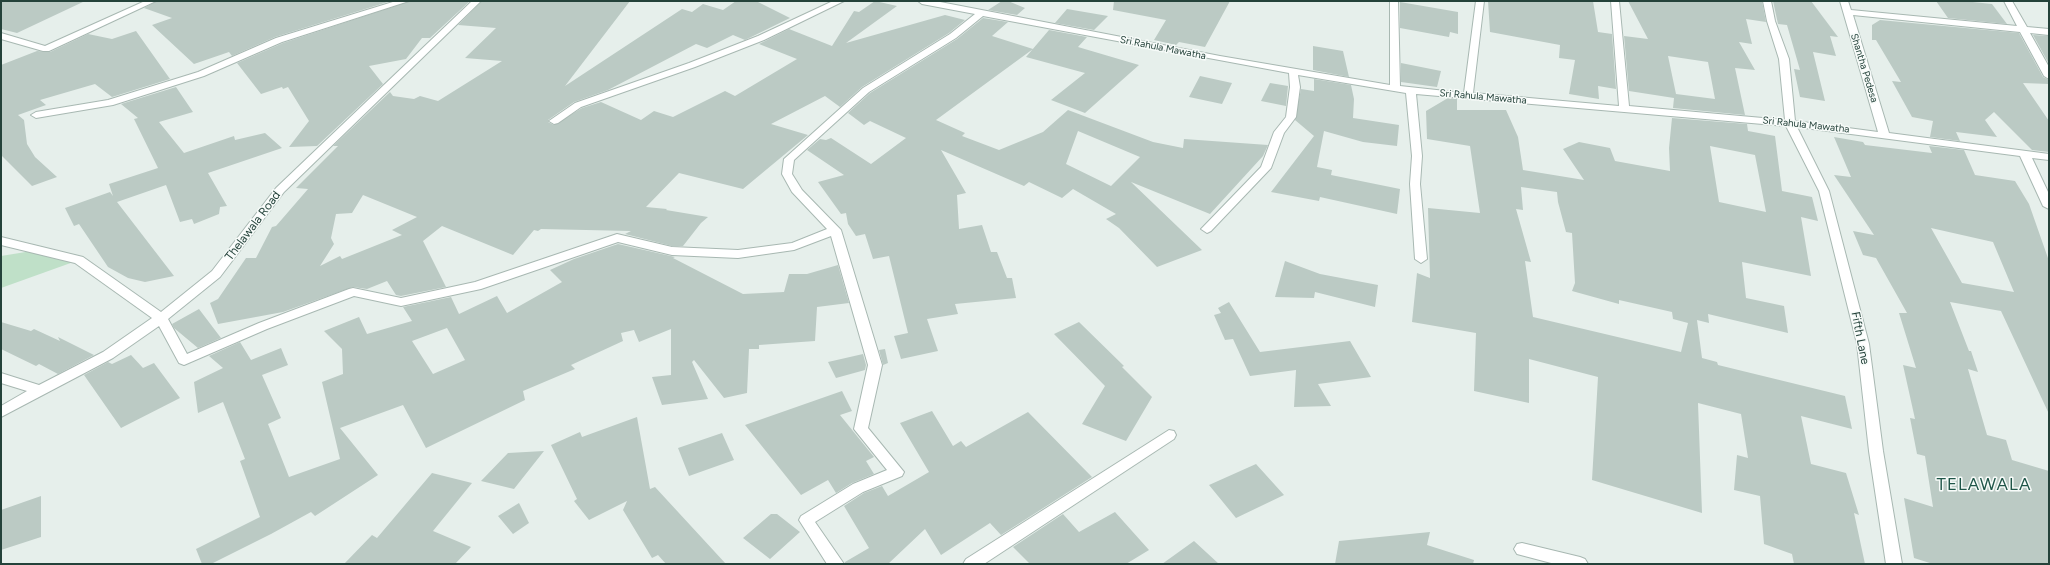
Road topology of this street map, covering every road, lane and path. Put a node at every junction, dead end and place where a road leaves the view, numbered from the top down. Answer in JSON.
{"nodes":[{"id":1,"x":152,"y":1,"type":"edge"},
{"id":2,"x":405,"y":1,"type":"edge"},
{"id":3,"x":477,"y":1,"type":"edge"},
{"id":4,"x":840,"y":1,"type":"edge"},
{"id":5,"x":922,"y":1,"type":"edge"},
{"id":6,"x":1394,"y":1,"type":"edge"},
{"id":7,"x":1480,"y":1,"type":"edge"},
{"id":8,"x":1615,"y":1,"type":"edge"},
{"id":9,"x":1767,"y":1,"type":"edge"},
{"id":10,"x":1844,"y":1,"type":"edge"},
{"id":11,"x":2008,"y":1,"type":"edge"},
{"id":12,"x":1847,"y":12,"type":"junction"},
{"id":13,"x":981,"y":13,"type":"junction"},
{"id":14,"x":2024,"y":30,"type":"junction"},
{"id":15,"x":2049,"y":32,"type":"edge"},
{"id":16,"x":1,"y":36,"type":"edge"},
{"id":17,"x":1293,"y":70,"type":"junction"},
{"id":18,"x":2049,"y":76,"type":"edge"},
{"id":19,"x":1395,"y":89,"type":"junction"},
{"id":20,"x":1411,"y":91,"type":"junction"},
{"id":21,"x":1468,"y":96,"type":"junction"},
{"id":22,"x":1624,"y":108,"type":"junction"},
{"id":23,"x":36,"y":115,"type":"dead end"},
{"id":24,"x":554,"y":121,"type":"dead end"},
{"id":25,"x":1790,"y":122,"type":"junction"},
{"id":26,"x":1884,"y":134,"type":"junction"},
{"id":27,"x":2025,"y":154,"type":"junction"},
{"id":28,"x":2049,"y":157,"type":"edge"},
{"id":29,"x":2049,"y":206,"type":"edge"},
{"id":30,"x":1207,"y":229,"type":"dead end"},
{"id":31,"x":835,"y":230,"type":"junction"},
{"id":32,"x":1,"y":241,"type":"edge"},
{"id":33,"x":1421,"y":259,"type":"dead end"},
{"id":34,"x":161,"y":318,"type":"junction"},
{"id":35,"x":1,"y":378,"type":"edge"},
{"id":36,"x":40,"y":390,"type":"junction"},
{"id":37,"x":1,"y":412,"type":"edge"},
{"id":38,"x":1170,"y":435,"type":"dead end"},
{"id":39,"x":1522,"y":549,"type":"dead end"},
{"id":40,"x":836,"y":564,"type":"edge"},
{"id":41,"x":971,"y":564,"type":"edge"},
{"id":42,"x":1580,"y":564,"type":"edge"},
{"id":43,"x":1894,"y":564,"type":"edge"}],
"edges":[{"from":1,"to":16,"type":"street"},
{"from":2,"to":23,"type":"street"},
{"from":3,"to":34,"type":"street","name":"Thelawala Road"},
{"from":4,"to":24,"type":"street"},
{"from":5,"to":13,"type":"street","name":"Sri Rahula Mawatha"},
{"from":6,"to":19,"type":"street"},
{"from":7,"to":21,"type":"street"},
{"from":8,"to":22,"type":"street"},
{"from":9,"to":25,"type":"street"},
{"from":10,"to":12,"type":"street","name":"Shantha Pedesa"},
{"from":11,"to":14,"type":"street"},
{"from":12,"to":14,"type":"street"},
{"from":12,"to":26,"type":"street","name":"Shantha Pedesa"},
{"from":13,"to":17,"type":"street","name":"Sri Rahula Mawatha"},
{"from":13,"to":31,"type":"street"},
{"from":14,"to":15,"type":"street"},
{"from":14,"to":18,"type":"street"},
{"from":17,"to":19,"type":"street","name":"Sri Rahula Mawatha"},
{"from":17,"to":30,"type":"street"},
{"from":19,"to":20,"type":"street","name":"Sri Rahula Mawatha"},
{"from":20,"to":21,"type":"street","name":"Sri Rahula Mawatha"},
{"from":20,"to":33,"type":"street"},
{"from":21,"to":22,"type":"street","name":"Sri Rahula Mawatha"},
{"from":22,"to":25,"type":"street","name":"Sri Rahula Mawatha"},
{"from":25,"to":26,"type":"street","name":"Sri Rahula Mawatha"},
{"from":25,"to":43,"type":"street","name":"Fifth Lane"},
{"from":26,"to":27,"type":"street","name":"Sri Rahula Mawatha"},
{"from":27,"to":28,"type":"street","name":"Sri Rahula Mawatha"},
{"from":27,"to":29,"type":"street"},
{"from":31,"to":34,"type":"street"},
{"from":31,"to":40,"type":"street"},
{"from":32,"to":34,"type":"street"},
{"from":34,"to":36,"type":"street","name":"Thelawala Road"},
{"from":35,"to":36,"type":"street"},
{"from":36,"to":37,"type":"street","name":"Thelawala Road"},
{"from":38,"to":41,"type":"street"},
{"from":39,"to":42,"type":"street"}]}
